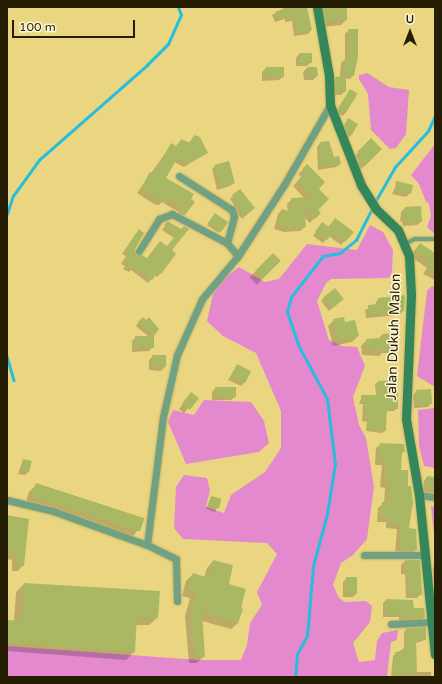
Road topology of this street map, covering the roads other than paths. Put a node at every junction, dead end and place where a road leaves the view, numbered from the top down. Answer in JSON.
{"nodes":[{"id":1,"x":317,"y":7,"type":"edge"},
{"id":2,"x":330,"y":104,"type":"junction"},
{"id":3,"x":179,"y":176,"type":"dead end"},
{"id":4,"x":435,"y":239,"type":"edge"},
{"id":5,"x":227,"y":243,"type":"junction"},
{"id":6,"x":404,"y":244,"type":"junction"},
{"id":7,"x":139,"y":250,"type":"dead end"},
{"id":8,"x":238,"y":256,"type":"junction"},
{"id":9,"x":419,"y":495,"type":"junction"},
{"id":10,"x":435,"y":497,"type":"edge"},
{"id":11,"x":7,"y":500,"type":"edge"},
{"id":12,"x":147,"y":545,"type":"junction"},
{"id":13,"x":364,"y":555,"type":"dead end"},
{"id":14,"x":424,"y":555,"type":"junction"},
{"id":15,"x":177,"y":601,"type":"dead end"},
{"id":16,"x":432,"y":622,"type":"junction"},
{"id":17,"x":391,"y":624,"type":"dead end"},
{"id":18,"x":435,"y":654,"type":"edge"}],
"edges":[{"from":1,"to":2,"type":"street","name":"Jalan Dukuh Malon"},
{"from":2,"to":6,"type":"street","name":"Jalan Dukuh Malon"},
{"from":2,"to":8,"type":"street"},
{"from":3,"to":5,"type":"street"},
{"from":4,"to":6,"type":"lane"},
{"from":5,"to":7,"type":"street"},
{"from":5,"to":8,"type":"street"},
{"from":6,"to":9,"type":"street","name":"Jalan Dukuh Malon"},
{"from":8,"to":12,"type":"street"},
{"from":9,"to":10,"type":"street"},
{"from":9,"to":14,"type":"street","name":"Jalan Dukuh Malon"},
{"from":11,"to":12,"type":"street"},
{"from":12,"to":15,"type":"street"},
{"from":13,"to":14,"type":"street"},
{"from":14,"to":16,"type":"street","name":"Jalan Dukuh Malon"},
{"from":16,"to":17,"type":"street"},
{"from":16,"to":18,"type":"street","name":"Jalan Dukuh Malon"}]}
